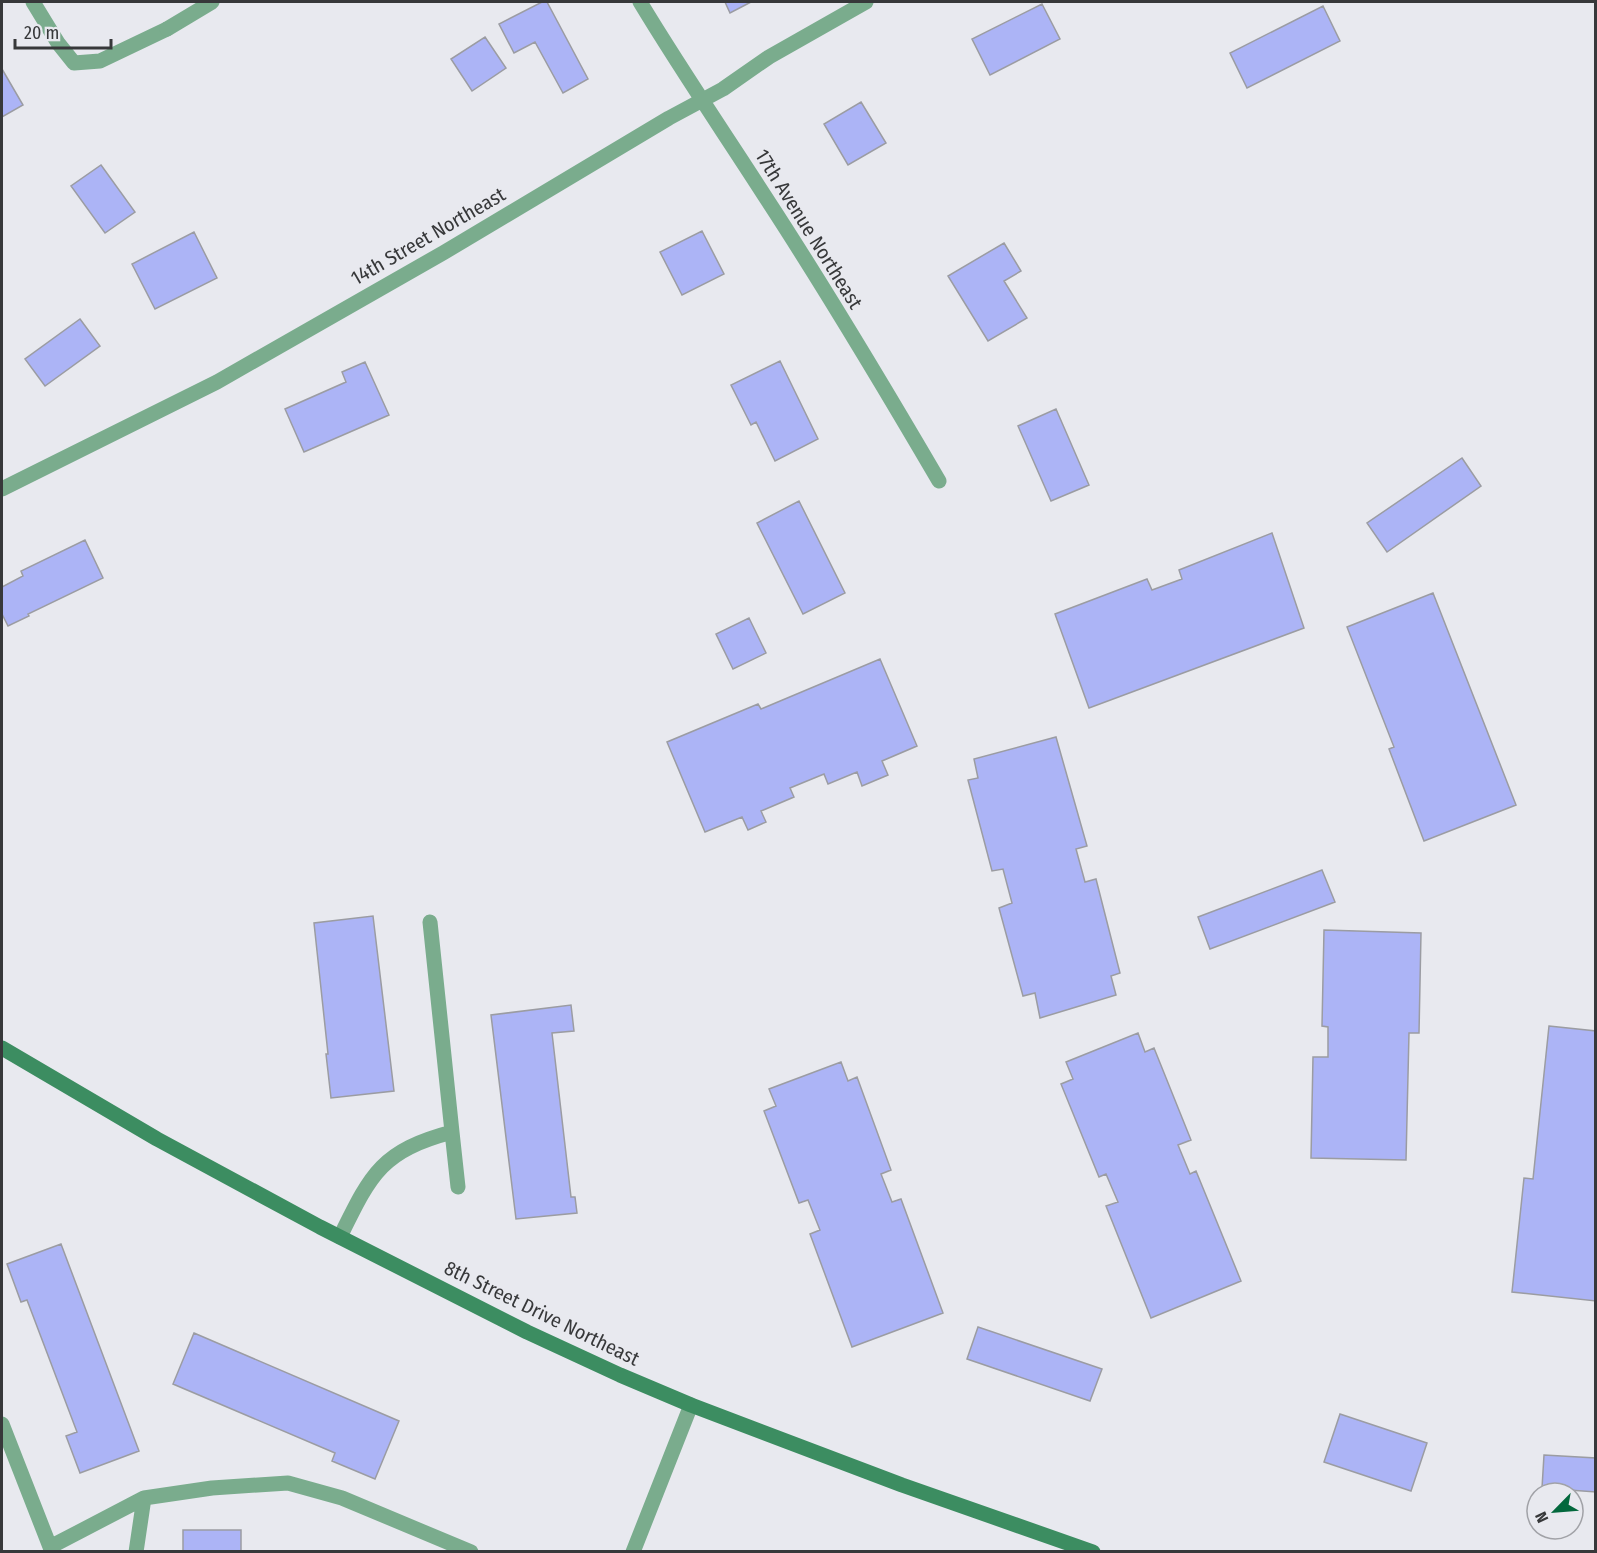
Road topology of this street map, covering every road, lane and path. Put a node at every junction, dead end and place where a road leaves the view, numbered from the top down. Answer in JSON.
{"nodes":[{"id":1,"x":33,"y":2,"type":"edge"},
{"id":2,"x":212,"y":2,"type":"edge"},
{"id":3,"x":640,"y":2,"type":"edge"},
{"id":4,"x":866,"y":2,"type":"edge"},
{"id":5,"x":702,"y":100,"type":"junction"},
{"id":6,"x":939,"y":481,"type":"dead end"},
{"id":7,"x":2,"y":489,"type":"edge"},
{"id":8,"x":430,"y":922,"type":"dead end"},
{"id":9,"x":2,"y":1048,"type":"edge"},
{"id":10,"x":452,"y":1132,"type":"junction"},
{"id":11,"x":458,"y":1187,"type":"dead end"},
{"id":12,"x":340,"y":1237,"type":"junction"},
{"id":13,"x":691,"y":1405,"type":"junction"},
{"id":14,"x":2,"y":1424,"type":"edge"},
{"id":15,"x":144,"y":1498,"type":"junction"},
{"id":16,"x":51,"y":1549,"type":"edge"},
{"id":17,"x":136,"y":1551,"type":"edge"},
{"id":18,"x":471,"y":1551,"type":"edge"},
{"id":19,"x":633,"y":1551,"type":"edge"},
{"id":20,"x":1093,"y":1551,"type":"edge"}],
"edges":[{"from":1,"to":2,"type":"street"},
{"from":3,"to":5,"type":"street","name":"17th Avenue Northeast"},
{"from":4,"to":5,"type":"street","name":"14th Street Northeast"},
{"from":5,"to":6,"type":"street","name":"17th Avenue Northeast"},
{"from":5,"to":7,"type":"street","name":"14th Street Northeast"},
{"from":8,"to":10,"type":"street"},
{"from":9,"to":12,"type":"main road","name":"8th Street Drive Northeast"},
{"from":10,"to":11,"type":"street"},
{"from":10,"to":12,"type":"street"},
{"from":12,"to":13,"type":"main road","name":"8th Street Drive Northeast"},
{"from":13,"to":19,"type":"street"},
{"from":13,"to":20,"type":"main road","name":"8th Street Drive Northeast"},
{"from":14,"to":16,"type":"street"},
{"from":15,"to":16,"type":"street"},
{"from":15,"to":17,"type":"street"},
{"from":15,"to":18,"type":"street"}]}
